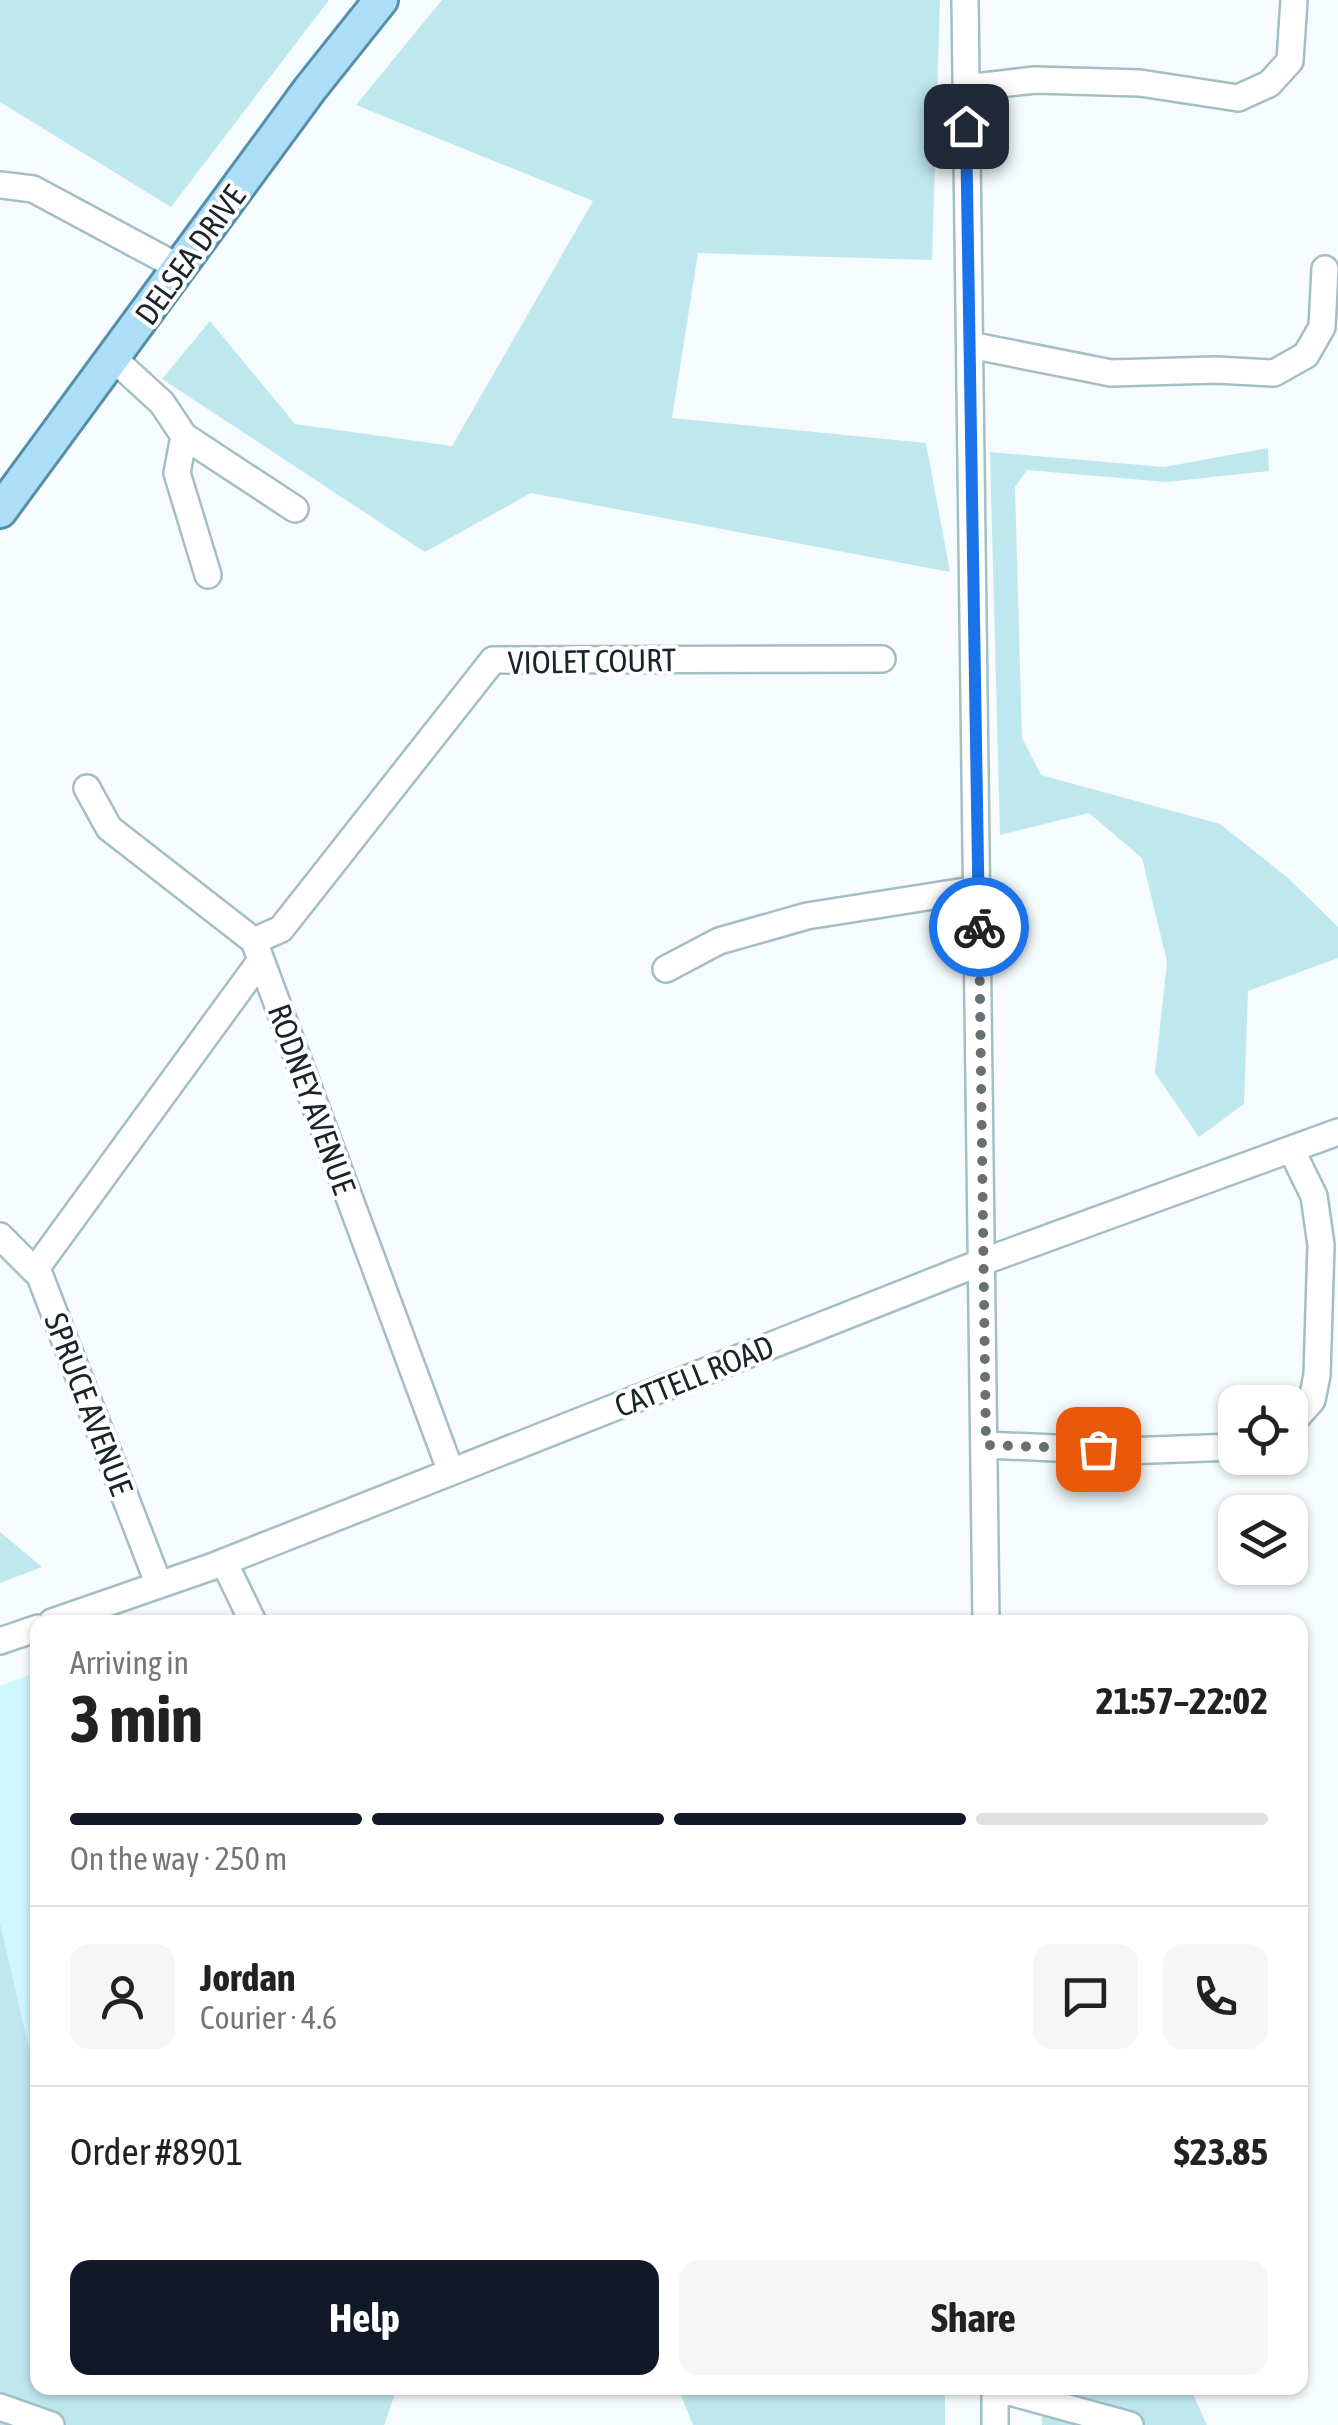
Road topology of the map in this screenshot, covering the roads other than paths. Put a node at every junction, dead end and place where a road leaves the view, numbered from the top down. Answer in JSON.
{"nodes":[{"id":1,"x":381,"y":0,"type":"edge"},
{"id":2,"x":964,"y":0,"type":"edge"},
{"id":3,"x":1294,"y":0,"type":"edge"},
{"id":4,"x":966,"y":88,"type":"junction"},
{"id":5,"x":0,"y":185,"type":"edge"},
{"id":6,"x":180,"y":268,"type":"junction"},
{"id":7,"x":1325,"y":269,"type":"dead end"},
{"id":8,"x":970,"y":344,"type":"junction"},
{"id":9,"x":114,"y":359,"type":"junction"},
{"id":10,"x":184,"y":436,"type":"junction"},
{"id":11,"x":295,"y":509,"type":"dead end"},
{"id":12,"x":0,"y":511,"type":"edge"},
{"id":13,"x":208,"y":575,"type":"dead end"},
{"id":14,"x":882,"y":659,"type":"dead end"},
{"id":15,"x":86,"y":788,"type":"dead end"},
{"id":16,"x":978,"y":888,"type":"junction"},
{"id":17,"x":257,"y":951,"type":"junction"},
{"id":18,"x":666,"y":969,"type":"dead end"},
{"id":19,"x":1338,"y":1132,"type":"edge"},
{"id":20,"x":1291,"y":1149,"type":"junction"},
{"id":21,"x":0,"y":1236,"type":"edge"},
{"id":22,"x":982,"y":1262,"type":"junction"},
{"id":23,"x":36,"y":1270,"type":"junction"},
{"id":24,"x":1308,"y":1405,"type":"edge"},
{"id":25,"x":986,"y":1445,"type":"junction"},
{"id":26,"x":1218,"y":1447,"type":"edge"},
{"id":27,"x":451,"y":1472,"type":"junction"},
{"id":28,"x":224,"y":1562,"type":"junction"},
{"id":29,"x":158,"y":1585,"type":"junction"},
{"id":30,"x":72,"y":1615,"type":"edge"},
{"id":31,"x":250,"y":1615,"type":"edge"},
{"id":32,"x":986,"y":1615,"type":"edge"},
{"id":33,"x":30,"y":1631,"type":"edge"},
{"id":34,"x":0,"y":1641,"type":"edge"},
{"id":35,"x":995,"y":2395,"type":"edge"},
{"id":36,"x":1021,"y":2395,"type":"edge"},
{"id":37,"x":0,"y":2407,"type":"edge"},
{"id":38,"x":51,"y":2425,"type":"edge"},
{"id":39,"x":995,"y":2425,"type":"edge"},
{"id":40,"x":1130,"y":2425,"type":"edge"}],
"edges":[{"from":1,"to":6,"type":"main road","name":"DELSEA DRIVE"},
{"from":2,"to":4,"type":"street"},
{"from":3,"to":4,"type":"street"},
{"from":4,"to":8,"type":"street"},
{"from":5,"to":6,"type":"street"},
{"from":6,"to":9,"type":"main road","name":"DELSEA DRIVE"},
{"from":7,"to":8,"type":"street"},
{"from":8,"to":16,"type":"street"},
{"from":9,"to":10,"type":"street"},
{"from":9,"to":12,"type":"main road","name":"DELSEA DRIVE"},
{"from":10,"to":11,"type":"street"},
{"from":10,"to":13,"type":"street"},
{"from":14,"to":17,"type":"street","name":"VIOLET COURT"},
{"from":15,"to":17,"type":"street"},
{"from":16,"to":18,"type":"street"},
{"from":16,"to":22,"type":"street"},
{"from":17,"to":23,"type":"street"},
{"from":17,"to":27,"type":"street","name":"RODNEY AVENUE"},
{"from":19,"to":20,"type":"street","name":"CATTELL ROAD"},
{"from":20,"to":22,"type":"street","name":"CATTELL ROAD"},
{"from":20,"to":24,"type":"street"},
{"from":21,"to":23,"type":"street","name":"SPRUCE AVENUE"},
{"from":22,"to":25,"type":"street"},
{"from":22,"to":27,"type":"street","name":"CATTELL ROAD"},
{"from":23,"to":29,"type":"street","name":"SPRUCE AVENUE"},
{"from":25,"to":26,"type":"street"},
{"from":25,"to":32,"type":"street"},
{"from":27,"to":28,"type":"street","name":"CATTELL ROAD"},
{"from":28,"to":29,"type":"street","name":"CATTELL ROAD"},
{"from":28,"to":31,"type":"street"},
{"from":29,"to":30,"type":"street","name":"CATTELL ROAD"},
{"from":33,"to":34,"type":"street"},
{"from":35,"to":39,"type":"street"},
{"from":36,"to":40,"type":"street"},
{"from":37,"to":38,"type":"street"}]}
